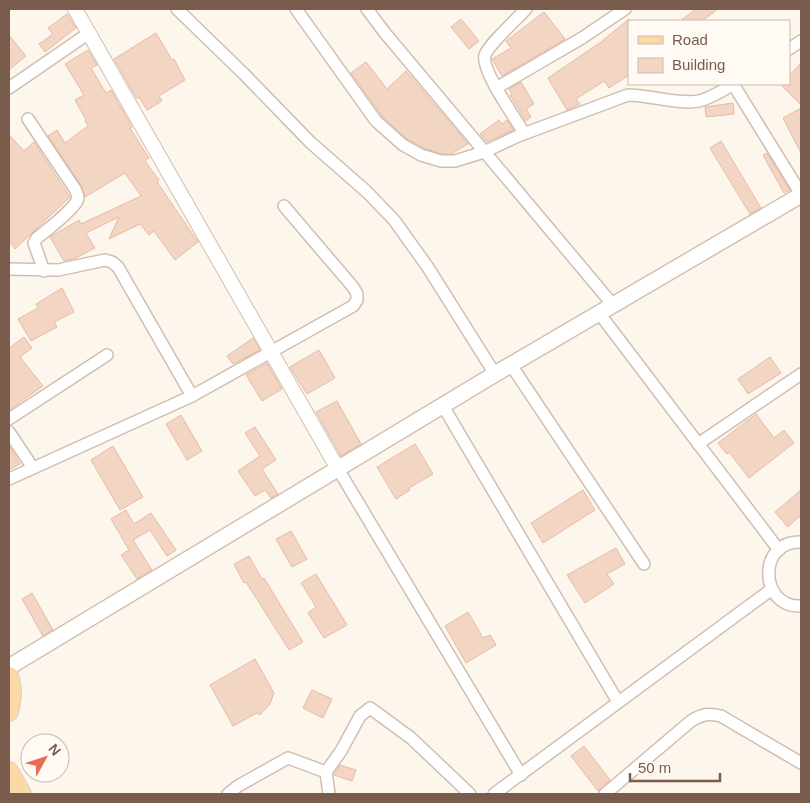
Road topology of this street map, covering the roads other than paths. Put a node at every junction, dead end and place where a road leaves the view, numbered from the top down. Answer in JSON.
{"nodes":[{"id":1,"x":177,"y":9,"type":"edge"},
{"id":2,"x":296,"y":9,"type":"edge"},
{"id":3,"x":366,"y":9,"type":"edge"},
{"id":4,"x":526,"y":9,"type":"edge"},
{"id":5,"x":625,"y":9,"type":"edge"},
{"id":6,"x":83,"y":22,"type":"edge"},
{"id":7,"x":801,"y":41,"type":"edge"},
{"id":8,"x":790,"y":48,"type":"edge"},
{"id":9,"x":731,"y":85,"type":"edge"},
{"id":10,"x":734,"y":85,"type":"edge"},
{"id":11,"x":9,"y":88,"type":"edge"},
{"id":12,"x":496,"y":88,"type":"junction"},
{"id":13,"x":28,"y":119,"type":"dead end"},
{"id":14,"x":524,"y":134,"type":"junction"},
{"id":15,"x":484,"y":152,"type":"junction"},
{"id":16,"x":801,"y":195,"type":"edge"},
{"id":17,"x":284,"y":206,"type":"dead end"},
{"id":18,"x":9,"y":268,"type":"edge"},
{"id":19,"x":44,"y":270,"type":"junction"},
{"id":20,"x":613,"y":305,"type":"junction"},
{"id":21,"x":599,"y":313,"type":"junction"},
{"id":22,"x":272,"y":353,"type":"junction"},
{"id":23,"x":107,"y":355,"type":"dead end"},
{"id":24,"x":511,"y":365,"type":"junction"},
{"id":25,"x":495,"y":374,"type":"junction"},
{"id":26,"x":801,"y":374,"type":"edge"},
{"id":27,"x":192,"y":396,"type":"junction"},
{"id":28,"x":443,"y":406,"type":"junction"},
{"id":29,"x":9,"y":419,"type":"edge"},
{"id":30,"x":9,"y":432,"type":"edge"},
{"id":31,"x":698,"y":444,"type":"junction"},
{"id":32,"x":33,"y":468,"type":"junction"},
{"id":33,"x":338,"y":469,"type":"junction"},
{"id":34,"x":9,"y":479,"type":"edge"},
{"id":35,"x":801,"y":542,"type":"edge"},
{"id":36,"x":779,"y":550,"type":"junction"},
{"id":37,"x":644,"y":564,"type":"dead end"},
{"id":38,"x":772,"y":589,"type":"junction"},
{"id":39,"x":801,"y":606,"type":"edge"},
{"id":40,"x":9,"y":667,"type":"edge"},
{"id":41,"x":9,"y":676,"type":"edge"},
{"id":42,"x":618,"y":702,"type":"junction"},
{"id":43,"x":9,"y":712,"type":"edge"},
{"id":44,"x":801,"y":763,"type":"edge"},
{"id":45,"x":9,"y":771,"type":"edge"},
{"id":46,"x":326,"y":772,"type":"junction"},
{"id":47,"x":520,"y":775,"type":"junction"},
{"id":48,"x":500,"y":793,"type":"edge"},
{"id":49,"x":22,"y":794,"type":"edge"},
{"id":50,"x":228,"y":794,"type":"edge"},
{"id":51,"x":328,"y":794,"type":"edge"},
{"id":52,"x":470,"y":794,"type":"edge"},
{"id":53,"x":605,"y":794,"type":"edge"}],
"edges":[{"from":1,"to":25,"type":"street"},
{"from":2,"to":15,"type":"street"},
{"from":3,"to":15,"type":"street"},
{"from":4,"to":12,"type":"street"},
{"from":5,"to":12,"type":"street"},
{"from":6,"to":11,"type":"street"},
{"from":6,"to":22,"type":"street"},
{"from":7,"to":8,"type":"street"},
{"from":9,"to":14,"type":"street"},
{"from":10,"to":16,"type":"street"},
{"from":12,"to":14,"type":"street"},
{"from":13,"to":19,"type":"street"},
{"from":14,"to":15,"type":"street"},
{"from":15,"to":20,"type":"street"},
{"from":16,"to":20,"type":"main road"},
{"from":17,"to":22,"type":"street"},
{"from":18,"to":19,"type":"street"},
{"from":19,"to":27,"type":"street"},
{"from":20,"to":21,"type":"main road"},
{"from":21,"to":24,"type":"main road"},
{"from":21,"to":31,"type":"street"},
{"from":22,"to":27,"type":"street"},
{"from":22,"to":33,"type":"street"},
{"from":23,"to":29,"type":"street"},
{"from":24,"to":25,"type":"main road"},
{"from":24,"to":37,"type":"street"},
{"from":25,"to":28,"type":"main road"},
{"from":26,"to":31,"type":"street"},
{"from":27,"to":32,"type":"street"},
{"from":28,"to":33,"type":"main road"},
{"from":28,"to":42,"type":"street"},
{"from":30,"to":32,"type":"street"},
{"from":31,"to":36,"type":"street"},
{"from":32,"to":34,"type":"street"},
{"from":33,"to":40,"type":"main road"},
{"from":33,"to":47,"type":"street"},
{"from":35,"to":36,"type":"street"},
{"from":36,"to":38,"type":"street"},
{"from":38,"to":39,"type":"street"},
{"from":38,"to":42,"type":"street"},
{"from":41,"to":43,"type":"main road"},
{"from":42,"to":47,"type":"street"},
{"from":44,"to":53,"type":"street"},
{"from":45,"to":49,"type":"main road"},
{"from":46,"to":50,"type":"street"},
{"from":46,"to":51,"type":"street"},
{"from":46,"to":52,"type":"street"},
{"from":47,"to":48,"type":"street"}]}
